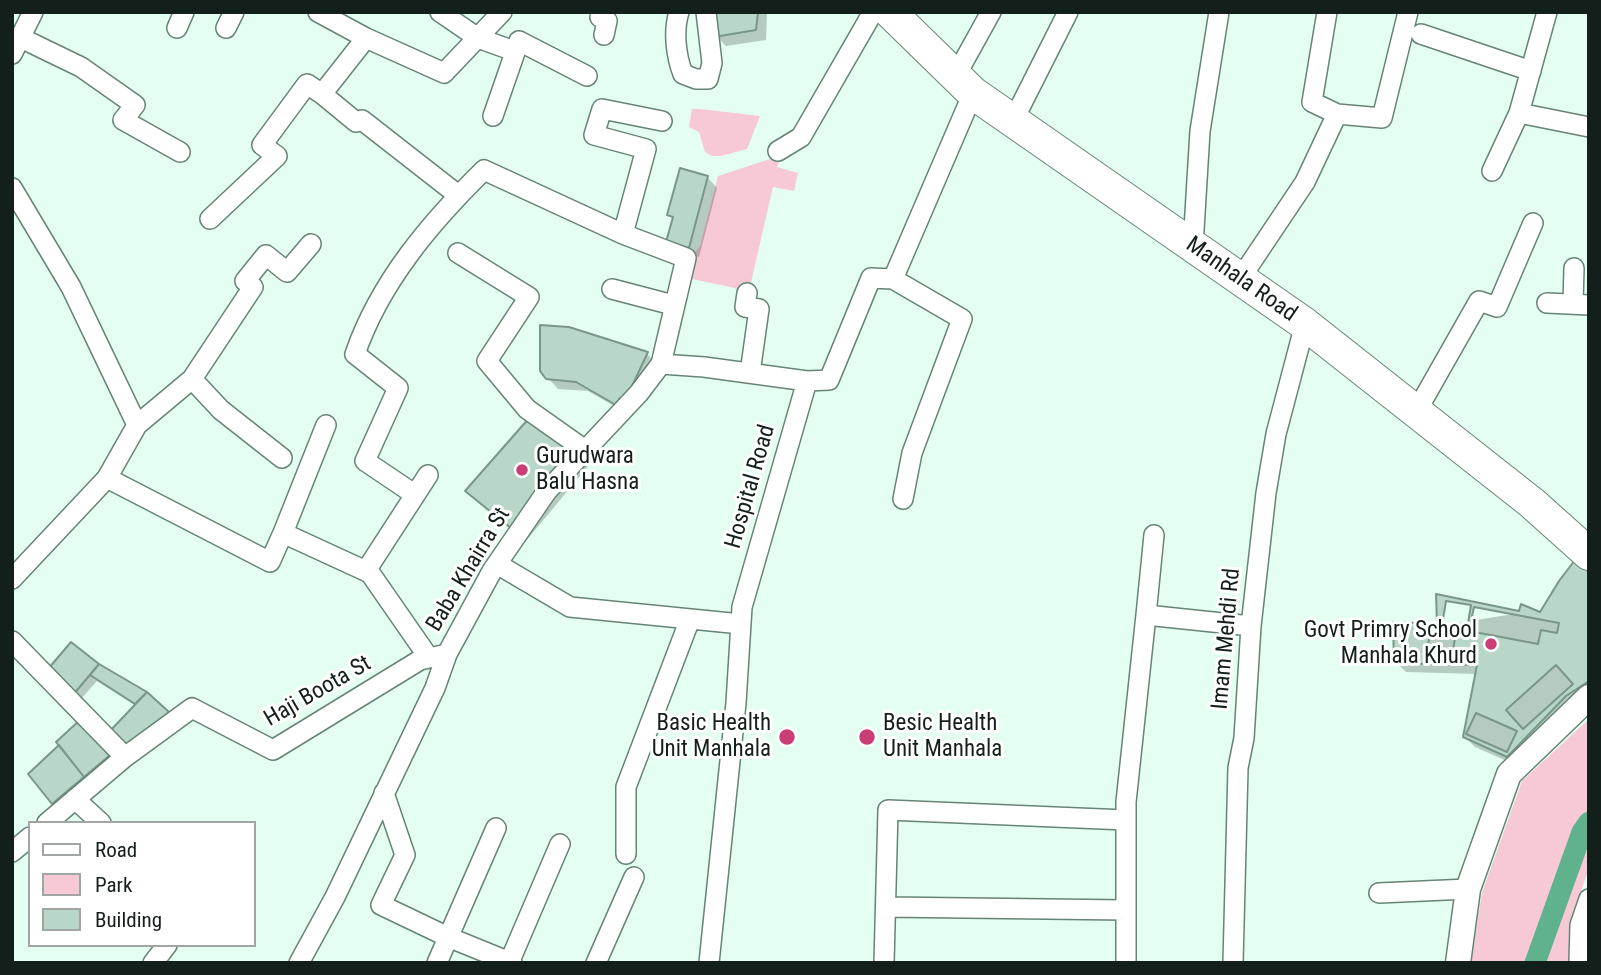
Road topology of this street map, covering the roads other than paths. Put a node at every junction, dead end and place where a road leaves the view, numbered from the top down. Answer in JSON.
{"nodes":[{"id":1,"x":33,"y":12,"type":"edge"},
{"id":2,"x":318,"y":12,"type":"edge"},
{"id":3,"x":440,"y":12,"type":"edge"},
{"id":4,"x":502,"y":12,"type":"edge"},
{"id":5,"x":604,"y":12,"type":"edge"},
{"id":6,"x":679,"y":12,"type":"edge"},
{"id":7,"x":706,"y":12,"type":"edge"},
{"id":8,"x":873,"y":12,"type":"edge"},
{"id":9,"x":890,"y":12,"type":"edge"},
{"id":10,"x":991,"y":12,"type":"edge"},
{"id":11,"x":1068,"y":12,"type":"edge"},
{"id":12,"x":1081,"y":12,"type":"edge"},
{"id":13,"x":1087,"y":12,"type":"edge"},
{"id":14,"x":1219,"y":12,"type":"edge"},
{"id":15,"x":1327,"y":12,"type":"edge"},
{"id":16,"x":1408,"y":12,"type":"edge"},
{"id":17,"x":1547,"y":12,"type":"edge"},
{"id":18,"x":1421,"y":34,"type":"dead end"},
{"id":19,"x":604,"y":35,"type":"dead end"},
{"id":20,"x":366,"y":38,"type":"junction"},
{"id":21,"x":478,"y":38,"type":"junction"},
{"id":22,"x":17,"y":46,"type":"edge"},
{"id":23,"x":514,"y":51,"type":"junction"},
{"id":24,"x":1531,"y":71,"type":"junction"},
{"id":25,"x":587,"y":76,"type":"dead end"},
{"id":26,"x":964,"y":85,"type":"junction"},
{"id":27,"x":322,"y":94,"type":"junction"},
{"id":28,"x":1520,"y":113,"type":"junction"},
{"id":29,"x":1337,"y":114,"type":"junction"},
{"id":30,"x":493,"y":116,"type":"dead end"},
{"id":31,"x":662,"y":121,"type":"dead end"},
{"id":32,"x":1013,"y":121,"type":"junction"},
{"id":33,"x":1589,"y":127,"type":"edge"},
{"id":34,"x":778,"y":151,"type":"dead end"},
{"id":35,"x":180,"y":152,"type":"dead end"},
{"id":36,"x":1492,"y":171,"type":"dead end"},
{"id":37,"x":12,"y":188,"type":"edge"},
{"id":38,"x":458,"y":195,"type":"junction"},
{"id":39,"x":210,"y":219,"type":"dead end"},
{"id":40,"x":1533,"y":223,"type":"dead end"},
{"id":41,"x":622,"y":234,"type":"junction"},
{"id":42,"x":311,"y":244,"type":"dead end"},
{"id":43,"x":1193,"y":246,"type":"junction"},
{"id":44,"x":458,"y":253,"type":"dead end"},
{"id":45,"x":1574,"y":268,"type":"dead end"},
{"id":46,"x":892,"y":279,"type":"junction"},
{"id":47,"x":1240,"y":279,"type":"junction"},
{"id":48,"x":612,"y":289,"type":"dead end"},
{"id":49,"x":747,"y":293,"type":"dead end"},
{"id":50,"x":1547,"y":303,"type":"dead end"},
{"id":51,"x":673,"y":304,"type":"junction"},
{"id":52,"x":1581,"y":304,"type":"edge"},
{"id":53,"x":1305,"y":324,"type":"junction"},
{"id":54,"x":661,"y":364,"type":"junction"},
{"id":55,"x":750,"y":373,"type":"junction"},
{"id":56,"x":192,"y":379,"type":"junction"},
{"id":57,"x":807,"y":381,"type":"junction"},
{"id":58,"x":1416,"y":412,"type":"junction"},
{"id":59,"x":137,"y":425,"type":"junction"},
{"id":60,"x":326,"y":425,"type":"dead end"},
{"id":61,"x":585,"y":450,"type":"junction"},
{"id":62,"x":282,"y":458,"type":"dead end"},
{"id":63,"x":428,"y":475,"type":"dead end"},
{"id":64,"x":107,"y":478,"type":"junction"},
{"id":65,"x":414,"y":494,"type":"junction"},
{"id":66,"x":903,"y":499,"type":"dead end"},
{"id":67,"x":283,"y":533,"type":"junction"},
{"id":68,"x":1154,"y":535,"type":"dead end"},
{"id":69,"x":1589,"y":554,"type":"edge"},
{"id":70,"x":371,"y":563,"type":"dead end"},
{"id":71,"x":497,"y":564,"type":"junction"},
{"id":72,"x":12,"y":579,"type":"edge"},
{"id":73,"x":1146,"y":615,"type":"junction"},
{"id":74,"x":690,"y":619,"type":"junction"},
{"id":75,"x":741,"y":624,"type":"junction"},
{"id":76,"x":1251,"y":626,"type":"junction"},
{"id":77,"x":12,"y":640,"type":"edge"},
{"id":78,"x":438,"y":656,"type":"junction"},
{"id":79,"x":1589,"y":697,"type":"edge"},
{"id":80,"x":125,"y":757,"type":"junction"},
{"id":81,"x":384,"y":793,"type":"junction"},
{"id":82,"x":75,"y":799,"type":"junction"},
{"id":83,"x":1126,"y":820,"type":"junction"},
{"id":84,"x":49,"y":821,"type":"edge"},
{"id":85,"x":99,"y":821,"type":"edge"},
{"id":86,"x":496,"y":828,"type":"dead end"},
{"id":87,"x":28,"y":840,"type":"edge"},
{"id":88,"x":560,"y":844,"type":"dead end"},
{"id":89,"x":12,"y":852,"type":"edge"},
{"id":90,"x":626,"y":854,"type":"dead end"},
{"id":91,"x":634,"y":877,"type":"dead end"},
{"id":92,"x":1468,"y":889,"type":"junction"},
{"id":93,"x":1379,"y":893,"type":"dead end"},
{"id":94,"x":1589,"y":898,"type":"edge"},
{"id":95,"x":886,"y":907,"type":"junction"},
{"id":96,"x":1126,"y":910,"type":"junction"},
{"id":97,"x":448,"y":937,"type":"junction"},
{"id":98,"x":165,"y":947,"type":"edge"},
{"id":99,"x":510,"y":962,"type":"edge"},
{"id":100,"x":153,"y":963,"type":"edge"},
{"id":101,"x":299,"y":963,"type":"edge"},
{"id":102,"x":437,"y":963,"type":"edge"},
{"id":103,"x":596,"y":963,"type":"edge"},
{"id":104,"x":709,"y":963,"type":"edge"},
{"id":105,"x":884,"y":963,"type":"edge"},
{"id":106,"x":1126,"y":963,"type":"edge"},
{"id":107,"x":1233,"y":963,"type":"edge"},
{"id":108,"x":1458,"y":963,"type":"edge"},
{"id":109,"x":1580,"y":963,"type":"edge"}],
"edges":[{"from":1,"to":22,"type":"street"},
{"from":2,"to":20,"type":"street"},
{"from":3,"to":21,"type":"street"},
{"from":4,"to":21,"type":"street"},
{"from":5,"to":19,"type":"street"},
{"from":6,"to":7,"type":"street"},
{"from":8,"to":34,"type":"street"},
{"from":9,"to":26,"type":"main road","name":"Manhala Road"},
{"from":10,"to":26,"type":"street"},
{"from":11,"to":32,"type":"street"},
{"from":12,"to":13,"type":"street"},
{"from":14,"to":43,"type":"street"},
{"from":15,"to":29,"type":"street"},
{"from":16,"to":29,"type":"street"},
{"from":17,"to":24,"type":"street"},
{"from":18,"to":24,"type":"street"},
{"from":20,"to":21,"type":"street"},
{"from":20,"to":27,"type":"street"},
{"from":21,"to":23,"type":"street"},
{"from":22,"to":35,"type":"street"},
{"from":23,"to":25,"type":"street"},
{"from":23,"to":30,"type":"street"},
{"from":24,"to":28,"type":"street"},
{"from":26,"to":32,"type":"main road","name":"Manhala Road"},
{"from":26,"to":46,"type":"street"},
{"from":27,"to":38,"type":"street"},
{"from":27,"to":39,"type":"street"},
{"from":28,"to":33,"type":"street"},
{"from":28,"to":36,"type":"street"},
{"from":29,"to":47,"type":"street"},
{"from":31,"to":41,"type":"street"},
{"from":32,"to":43,"type":"main road","name":"Manhala Road"},
{"from":37,"to":59,"type":"street"},
{"from":38,"to":41,"type":"street"},
{"from":38,"to":65,"type":"street"},
{"from":40,"to":58,"type":"street"},
{"from":41,"to":51,"type":"street"},
{"from":42,"to":56,"type":"street"},
{"from":43,"to":47,"type":"main road","name":"Manhala Road"},
{"from":44,"to":61,"type":"street"},
{"from":45,"to":52,"type":"street"},
{"from":46,"to":57,"type":"street"},
{"from":46,"to":66,"type":"street"},
{"from":47,"to":53,"type":"main road","name":"Manhala Road"},
{"from":48,"to":51,"type":"street"},
{"from":49,"to":55,"type":"street"},
{"from":50,"to":52,"type":"street"},
{"from":51,"to":54,"type":"street"},
{"from":53,"to":58,"type":"main road","name":"Manhala Road"},
{"from":53,"to":76,"type":"street","name":"Imam Mehdi Rd"},
{"from":54,"to":55,"type":"street"},
{"from":54,"to":61,"type":"street","name":"Baba Khairra St"},
{"from":55,"to":57,"type":"street"},
{"from":56,"to":59,"type":"street"},
{"from":56,"to":62,"type":"street"},
{"from":57,"to":75,"type":"street","name":"Hospital Road"},
{"from":58,"to":69,"type":"main road","name":"Manhala Road"},
{"from":59,"to":64,"type":"street"},
{"from":60,"to":67,"type":"street"},
{"from":61,"to":71,"type":"street","name":"Baba Khairra St"},
{"from":63,"to":65,"type":"street"},
{"from":64,"to":67,"type":"street"},
{"from":64,"to":72,"type":"street"},
{"from":65,"to":70,"type":"street"},
{"from":67,"to":78,"type":"street"},
{"from":68,"to":73,"type":"street"},
{"from":71,"to":74,"type":"street"},
{"from":71,"to":78,"type":"street","name":"Baba Khairra St"},
{"from":73,"to":76,"type":"street"},
{"from":73,"to":83,"type":"street"},
{"from":74,"to":75,"type":"street"},
{"from":74,"to":90,"type":"street"},
{"from":75,"to":104,"type":"street","name":"Hospital Road"},
{"from":76,"to":107,"type":"street","name":"Imam Mehdi Rd"},
{"from":77,"to":80,"type":"street"},
{"from":78,"to":80,"type":"street","name":"Haji Boota St"},
{"from":78,"to":81,"type":"street","name":"Baba Khairra St"},
{"from":79,"to":92,"type":"street"},
{"from":80,"to":82,"type":"street","name":"Haji Boota St"},
{"from":81,"to":97,"type":"street"},
{"from":81,"to":101,"type":"street","name":"Baba Khairra St"},
{"from":82,"to":84,"type":"street","name":"Haji Boota St"},
{"from":82,"to":85,"type":"street"},
{"from":83,"to":95,"type":"street"},
{"from":83,"to":96,"type":"street"},
{"from":86,"to":97,"type":"street"},
{"from":87,"to":89,"type":"street"},
{"from":88,"to":99,"type":"street"},
{"from":91,"to":103,"type":"street"},
{"from":92,"to":93,"type":"street"},
{"from":92,"to":108,"type":"street"},
{"from":94,"to":109,"type":"street"},
{"from":95,"to":96,"type":"street"},
{"from":95,"to":105,"type":"street"},
{"from":96,"to":106,"type":"street"},
{"from":97,"to":99,"type":"street"},
{"from":97,"to":102,"type":"street"},
{"from":98,"to":100,"type":"street"}]}
